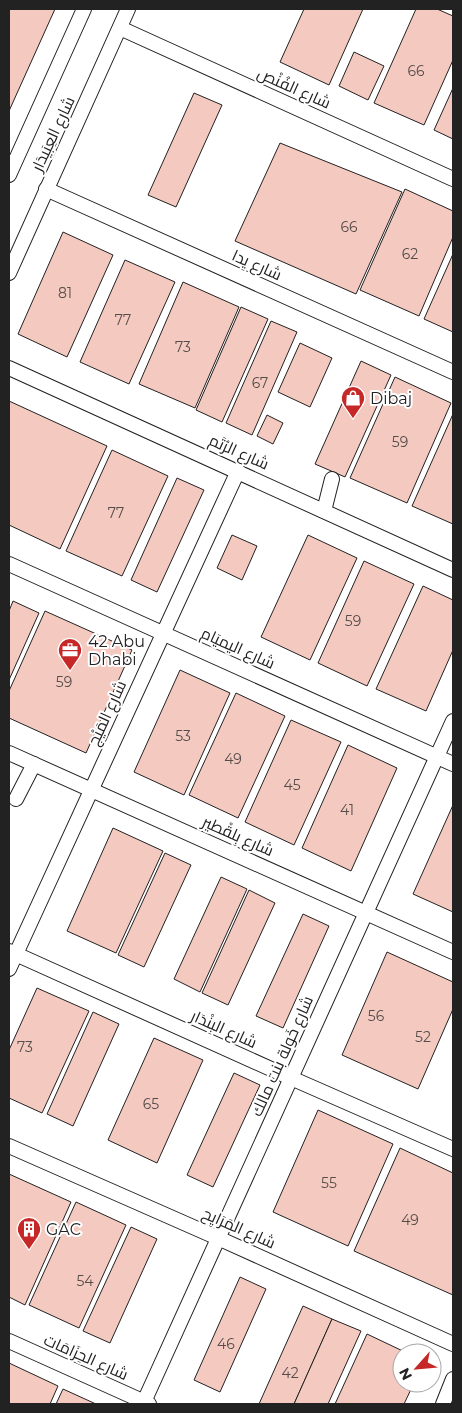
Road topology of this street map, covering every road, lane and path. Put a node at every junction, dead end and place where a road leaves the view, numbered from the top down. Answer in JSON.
{"nodes":[{"id":1,"x":84,"y":9,"type":"edge"},
{"id":2,"x":128,"y":9,"type":"edge"},
{"id":3,"x":120,"y":28,"type":"junction"},
{"id":4,"x":9,"y":175,"type":"edge"},
{"id":5,"x":453,"y":178,"type":"edge"},
{"id":6,"x":46,"y":189,"type":"junction"},
{"id":7,"x":15,"y":241,"type":"edge"},
{"id":8,"x":9,"y":273,"type":"edge"},
{"id":9,"x":9,"y":368,"type":"edge"},
{"id":10,"x":453,"y":372,"type":"edge"},
{"id":11,"x":238,"y":471,"type":"junction"},
{"id":12,"x":332,"y":479,"type":"dead end"},
{"id":13,"x":324,"y":511,"type":"junction"},
{"id":14,"x":9,"y":564,"type":"edge"},
{"id":15,"x":453,"y":570,"type":"edge"},
{"id":16,"x":163,"y":634,"type":"junction"},
{"id":17,"x":453,"y":721,"type":"edge"},
{"id":18,"x":9,"y":753,"type":"edge"},
{"id":19,"x":437,"y":757,"type":"junction"},
{"id":20,"x":34,"y":764,"type":"junction"},
{"id":21,"x":453,"y":764,"type":"edge"},
{"id":22,"x":91,"y":790,"type":"junction"},
{"id":23,"x":16,"y":799,"type":"dead end"},
{"id":24,"x":366,"y":912,"type":"junction"},
{"id":25,"x":12,"y":952,"type":"edge"},
{"id":26,"x":453,"y":952,"type":"edge"},
{"id":27,"x":9,"y":969,"type":"edge"},
{"id":28,"x":291,"y":1078,"type":"junction"},
{"id":29,"x":9,"y":1146,"type":"edge"},
{"id":30,"x":453,"y":1150,"type":"edge"},
{"id":31,"x":218,"y":1238,"type":"junction"},
{"id":32,"x":9,"y":1341,"type":"edge"},
{"id":33,"x":453,"y":1344,"type":"edge"},
{"id":34,"x":453,"y":1379,"type":"edge"},
{"id":35,"x":145,"y":1404,"type":"edge"},
{"id":36,"x":443,"y":1404,"type":"edge"}],
"edges":[{"from":1,"to":4,"type":"street"},
{"from":2,"to":3,"type":"street","name":"شارع العِبَيدَار"},
{"from":3,"to":5,"type":"street","name":"شارع الفُنْص"},
{"from":3,"to":6,"type":"street","name":"شارع العِبَيدَار"},
{"from":6,"to":7,"type":"street","name":"شارع العِبَيدَار"},
{"from":6,"to":10,"type":"street","name":"شارع يِدا"},
{"from":7,"to":8,"type":"street","name":"شارع العِبَيدَار"},
{"from":9,"to":11,"type":"street","name":"شارع الرُتَم"},
{"from":11,"to":13,"type":"street","name":"شارع الرُتَم"},
{"from":11,"to":16,"type":"street","name":"شارع المَيْج"},
{"from":12,"to":13,"type":"street"},
{"from":13,"to":15,"type":"street","name":"شارع الرُتَم"},
{"from":14,"to":16,"type":"street","name":"شارع اليميَام"},
{"from":16,"to":19,"type":"street","name":"شارع اليميَام"},
{"from":16,"to":22,"type":"street","name":"شارع المَيْج"},
{"from":17,"to":19,"type":"street","name":"شارع خَولة بنت مالك"},
{"from":18,"to":20,"type":"street","name":"شارع بِلقْطير"},
{"from":19,"to":21,"type":"street","name":"شارع اليميَام"},
{"from":19,"to":24,"type":"street","name":"شارع خَولة بنت مالك"},
{"from":20,"to":22,"type":"street","name":"شارع بِلقْطير"},
{"from":20,"to":23,"type":"street"},
{"from":22,"to":24,"type":"street","name":"شارع بِلقْطير"},
{"from":22,"to":25,"type":"street","name":"شارع المَيْج"},
{"from":24,"to":26,"type":"street","name":"شارع بِلقْطير"},
{"from":24,"to":28,"type":"street","name":"شارع خَولة بنت مالك"},
{"from":25,"to":27,"type":"street","name":"شارع المَيْج"},
{"from":25,"to":28,"type":"street","name":"شارع البِنْدَار"},
{"from":28,"to":30,"type":"street","name":"شارع البِنْدَار"},
{"from":28,"to":31,"type":"street","name":"شارع خَولة بنت مالك"},
{"from":29,"to":31,"type":"street","name":"شارع المَرَايِح"},
{"from":31,"to":33,"type":"street","name":"شارع المَرَايِح"},
{"from":31,"to":35,"type":"street","name":"شارع خَولة بنت مالك"},
{"from":32,"to":35,"type":"street","name":"شارع الحِزَامَات"},
{"from":34,"to":36,"type":"street"}]}
